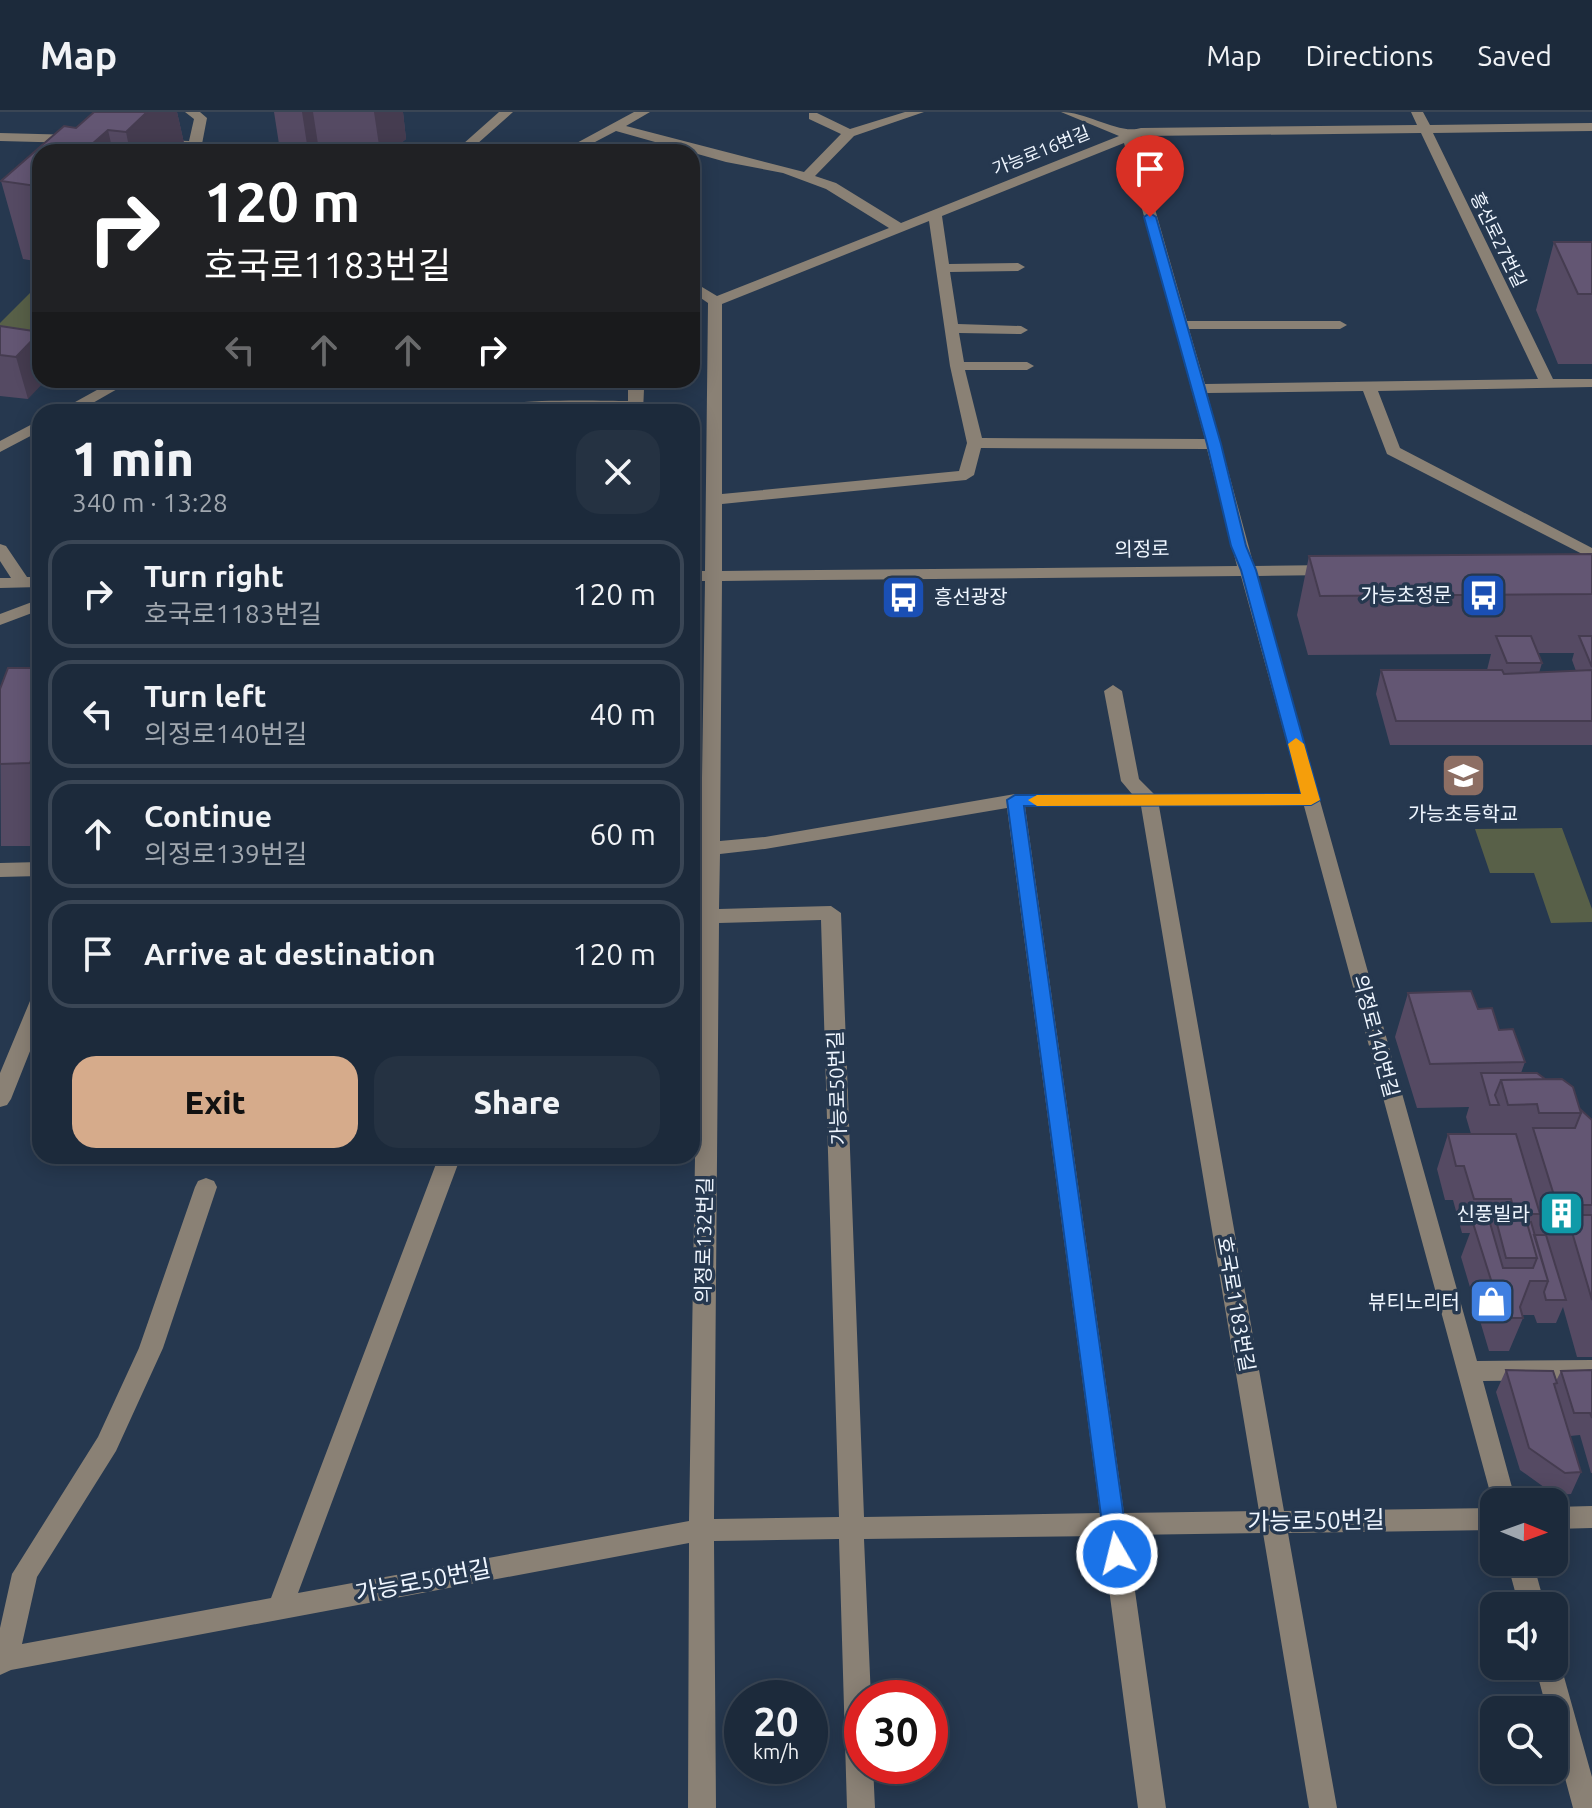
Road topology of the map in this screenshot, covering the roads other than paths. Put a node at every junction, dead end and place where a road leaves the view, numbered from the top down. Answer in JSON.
{"nodes":[{"id":1,"x":191,"y":112,"type":"edge"},
{"id":2,"x":507,"y":112,"type":"edge"},
{"id":3,"x":644,"y":112,"type":"edge"},
{"id":4,"x":918,"y":112,"type":"edge"},
{"id":5,"x":1067,"y":112,"type":"edge"},
{"id":6,"x":1266,"y":112,"type":"edge"},
{"id":7,"x":1417,"y":112,"type":"edge"},
{"id":8,"x":813,"y":113,"type":"edge"},
{"id":9,"x":614,"y":127,"type":"junction"},
{"id":10,"x":1592,"y":127,"type":"edge"},
{"id":11,"x":1424,"y":129,"type":"junction"},
{"id":12,"x":1272,"y":131,"type":"junction"},
{"id":13,"x":849,"y":133,"type":"junction"},
{"id":14,"x":1128,"y":135,"type":"junction"},
{"id":15,"x":0,"y":137,"type":"edge"},
{"id":16,"x":92,"y":139,"type":"edge"},
{"id":17,"x":200,"y":144,"type":"edge"},
{"id":18,"x":469,"y":144,"type":"edge"},
{"id":19,"x":581,"y":144,"type":"edge"},
{"id":20,"x":680,"y":144,"type":"edge"},
{"id":21,"x":700,"y":149,"type":"edge"},
{"id":22,"x":807,"y":177,"type":"junction"},
{"id":23,"x":935,"y":215,"type":"junction"},
{"id":24,"x":901,"y":229,"type":"junction"},
{"id":25,"x":1018,"y":267,"type":"dead end"},
{"id":26,"x":943,"y":268,"type":"junction"},
{"id":27,"x":700,"y":291,"type":"edge"},
{"id":28,"x":715,"y":302,"type":"junction"},
{"id":29,"x":1179,"y":325,"type":"junction"},
{"id":30,"x":1340,"y":325,"type":"dead end"},
{"id":31,"x":951,"y":328,"type":"junction"},
{"id":32,"x":1021,"y":330,"type":"dead end"},
{"id":33,"x":957,"y":366,"type":"junction"},
{"id":34,"x":1027,"y":366,"type":"dead end"},
{"id":35,"x":1547,"y":383,"type":"junction"},
{"id":36,"x":1592,"y":383,"type":"edge"},
{"id":37,"x":1369,"y":386,"type":"junction"},
{"id":38,"x":111,"y":388,"type":"edge"},
{"id":39,"x":1197,"y":389,"type":"junction"},
{"id":40,"x":81,"y":404,"type":"edge"},
{"id":41,"x":32,"y":429,"type":"edge"},
{"id":42,"x":975,"y":443,"type":"junction"},
{"id":43,"x":1214,"y":444,"type":"junction"},
{"id":44,"x":0,"y":447,"type":"edge"},
{"id":45,"x":715,"y":500,"type":"junction"},
{"id":46,"x":0,"y":549,"type":"edge"},
{"id":47,"x":1592,"y":554,"type":"edge"},
{"id":48,"x":1249,"y":570,"type":"junction"},
{"id":49,"x":1342,"y":570,"type":"edge"},
{"id":50,"x":700,"y":576,"type":"edge"},
{"id":51,"x":715,"y":576,"type":"junction"},
{"id":52,"x":31,"y":582,"type":"edge"},
{"id":53,"x":0,"y":583,"type":"edge"},
{"id":54,"x":32,"y":607,"type":"edge"},
{"id":55,"x":0,"y":620,"type":"edge"},
{"id":56,"x":1113,"y":691,"type":"dead end"},
{"id":57,"x":1015,"y":800,"type":"junction"},
{"id":58,"x":1149,"y":800,"type":"junction"},
{"id":59,"x":1311,"y":800,"type":"junction"},
{"id":60,"x":701,"y":850,"type":"edge"},
{"id":61,"x":32,"y":869,"type":"edge"},
{"id":62,"x":0,"y":870,"type":"edge"},
{"id":63,"x":710,"y":916,"type":"junction"},
{"id":64,"x":32,"y":1021,"type":"edge"},
{"id":65,"x":0,"y":1099,"type":"edge"},
{"id":66,"x":447,"y":1164,"type":"edge"},
{"id":67,"x":206,"y":1187,"type":"dead end"},
{"id":68,"x":1592,"y":1370,"type":"edge"},
{"id":69,"x":1468,"y":1371,"type":"junction"},
{"id":70,"x":1500,"y":1488,"type":"edge"},
{"id":71,"x":1592,"y":1517,"type":"edge"},
{"id":72,"x":1568,"y":1518,"type":"edge"},
{"id":73,"x":1480,"y":1519,"type":"edge"},
{"id":74,"x":1274,"y":1522,"type":"junction"},
{"id":75,"x":1113,"y":1524,"type":"junction"},
{"id":76,"x":850,"y":1528,"type":"junction"},
{"id":77,"x":700,"y":1530,"type":"junction"},
{"id":78,"x":280,"y":1608,"type":"junction"},
{"id":79,"x":3,"y":1661,"type":"edge"},
{"id":80,"x":1552,"y":1680,"type":"edge"},
{"id":81,"x":702,"y":1808,"type":"edge"},
{"id":82,"x":861,"y":1808,"type":"edge"},
{"id":83,"x":1152,"y":1808,"type":"edge"},
{"id":84,"x":1323,"y":1808,"type":"edge"},
{"id":85,"x":1587,"y":1808,"type":"edge"}],
"edges":[{"from":1,"to":17,"type":"street"},
{"from":2,"to":18,"type":"street"},
{"from":3,"to":9,"type":"street"},
{"from":4,"to":13,"type":"street"},
{"from":5,"to":14,"type":"street"},
{"from":6,"to":12,"type":"street"},
{"from":7,"to":11,"type":"street","name":"흥선로27번길"},
{"from":8,"to":13,"type":"street"},
{"from":9,"to":19,"type":"street"},
{"from":9,"to":20,"type":"street"},
{"from":10,"to":11,"type":"street","name":"가능로16번길"},
{"from":11,"to":12,"type":"street","name":"가능로16번길"},
{"from":11,"to":35,"type":"street","name":"흥선로27번길"},
{"from":12,"to":14,"type":"street","name":"가능로16번길"},
{"from":13,"to":22,"type":"street"},
{"from":14,"to":23,"type":"street","name":"가능로16번길"},
{"from":14,"to":29,"type":"street","name":"의정로140번길"},
{"from":15,"to":16,"type":"street"},
{"from":21,"to":22,"type":"street"},
{"from":22,"to":24,"type":"street"},
{"from":23,"to":24,"type":"street","name":"가능로16번길"},
{"from":23,"to":26,"type":"street"},
{"from":24,"to":28,"type":"street","name":"가능로16번길"},
{"from":25,"to":26,"type":"street"},
{"from":26,"to":31,"type":"street"},
{"from":27,"to":28,"type":"street"},
{"from":28,"to":45,"type":"street","name":"의정로132번길"},
{"from":29,"to":30,"type":"street"},
{"from":29,"to":39,"type":"street","name":"의정로140번길"},
{"from":31,"to":32,"type":"street"},
{"from":31,"to":33,"type":"street"},
{"from":33,"to":34,"type":"street"},
{"from":33,"to":42,"type":"street"},
{"from":35,"to":36,"type":"street"},
{"from":35,"to":37,"type":"street"},
{"from":37,"to":39,"type":"street"},
{"from":37,"to":47,"type":"street"},
{"from":38,"to":40,"type":"street"},
{"from":39,"to":43,"type":"street","name":"의정로140번길"},
{"from":41,"to":44,"type":"street"},
{"from":42,"to":43,"type":"street"},
{"from":42,"to":45,"type":"street"},
{"from":43,"to":48,"type":"street","name":"의정로140번길"},
{"from":45,"to":51,"type":"street","name":"의정로132번길"},
{"from":46,"to":52,"type":"street"},
{"from":48,"to":49,"type":"street","name":"의정로"},
{"from":48,"to":51,"type":"street","name":"의정로"},
{"from":48,"to":59,"type":"street","name":"의정로140번길"},
{"from":50,"to":51,"type":"street","name":"의정로"},
{"from":51,"to":60,"type":"street","name":"의정로132번길"},
{"from":52,"to":53,"type":"street"},
{"from":54,"to":55,"type":"street"},
{"from":56,"to":58,"type":"street","name":"호국로1183번길"},
{"from":57,"to":58,"type":"street"},
{"from":57,"to":60,"type":"street"},
{"from":57,"to":75,"type":"street"},
{"from":58,"to":59,"type":"street"},
{"from":58,"to":74,"type":"street","name":"호국로1183번길"},
{"from":59,"to":69,"type":"street","name":"의정로140번길"},
{"from":60,"to":63,"type":"street","name":"의정로132번길"},
{"from":61,"to":62,"type":"street"},
{"from":63,"to":76,"type":"street","name":"가능로50번길"},
{"from":63,"to":77,"type":"street","name":"의정로132번길"},
{"from":64,"to":65,"type":"street"},
{"from":66,"to":78,"type":"street"},
{"from":67,"to":79,"type":"street"},
{"from":68,"to":69,"type":"street"},
{"from":69,"to":70,"type":"street","name":"의정로140번길"},
{"from":71,"to":72,"type":"street"},
{"from":73,"to":74,"type":"street","name":"가능로50번길"},
{"from":74,"to":75,"type":"street","name":"가능로50번길"},
{"from":74,"to":84,"type":"street","name":"호국로1183번길"},
{"from":75,"to":76,"type":"street","name":"가능로50번길"},
{"from":75,"to":83,"type":"street"},
{"from":76,"to":77,"type":"street","name":"가능로50번길"},
{"from":76,"to":82,"type":"street","name":"가능로50번길"},
{"from":77,"to":78,"type":"street","name":"가능로50번길"},
{"from":77,"to":81,"type":"street","name":"의정로132번길"},
{"from":78,"to":79,"type":"street","name":"가능로50번길"},
{"from":80,"to":85,"type":"street"}]}
